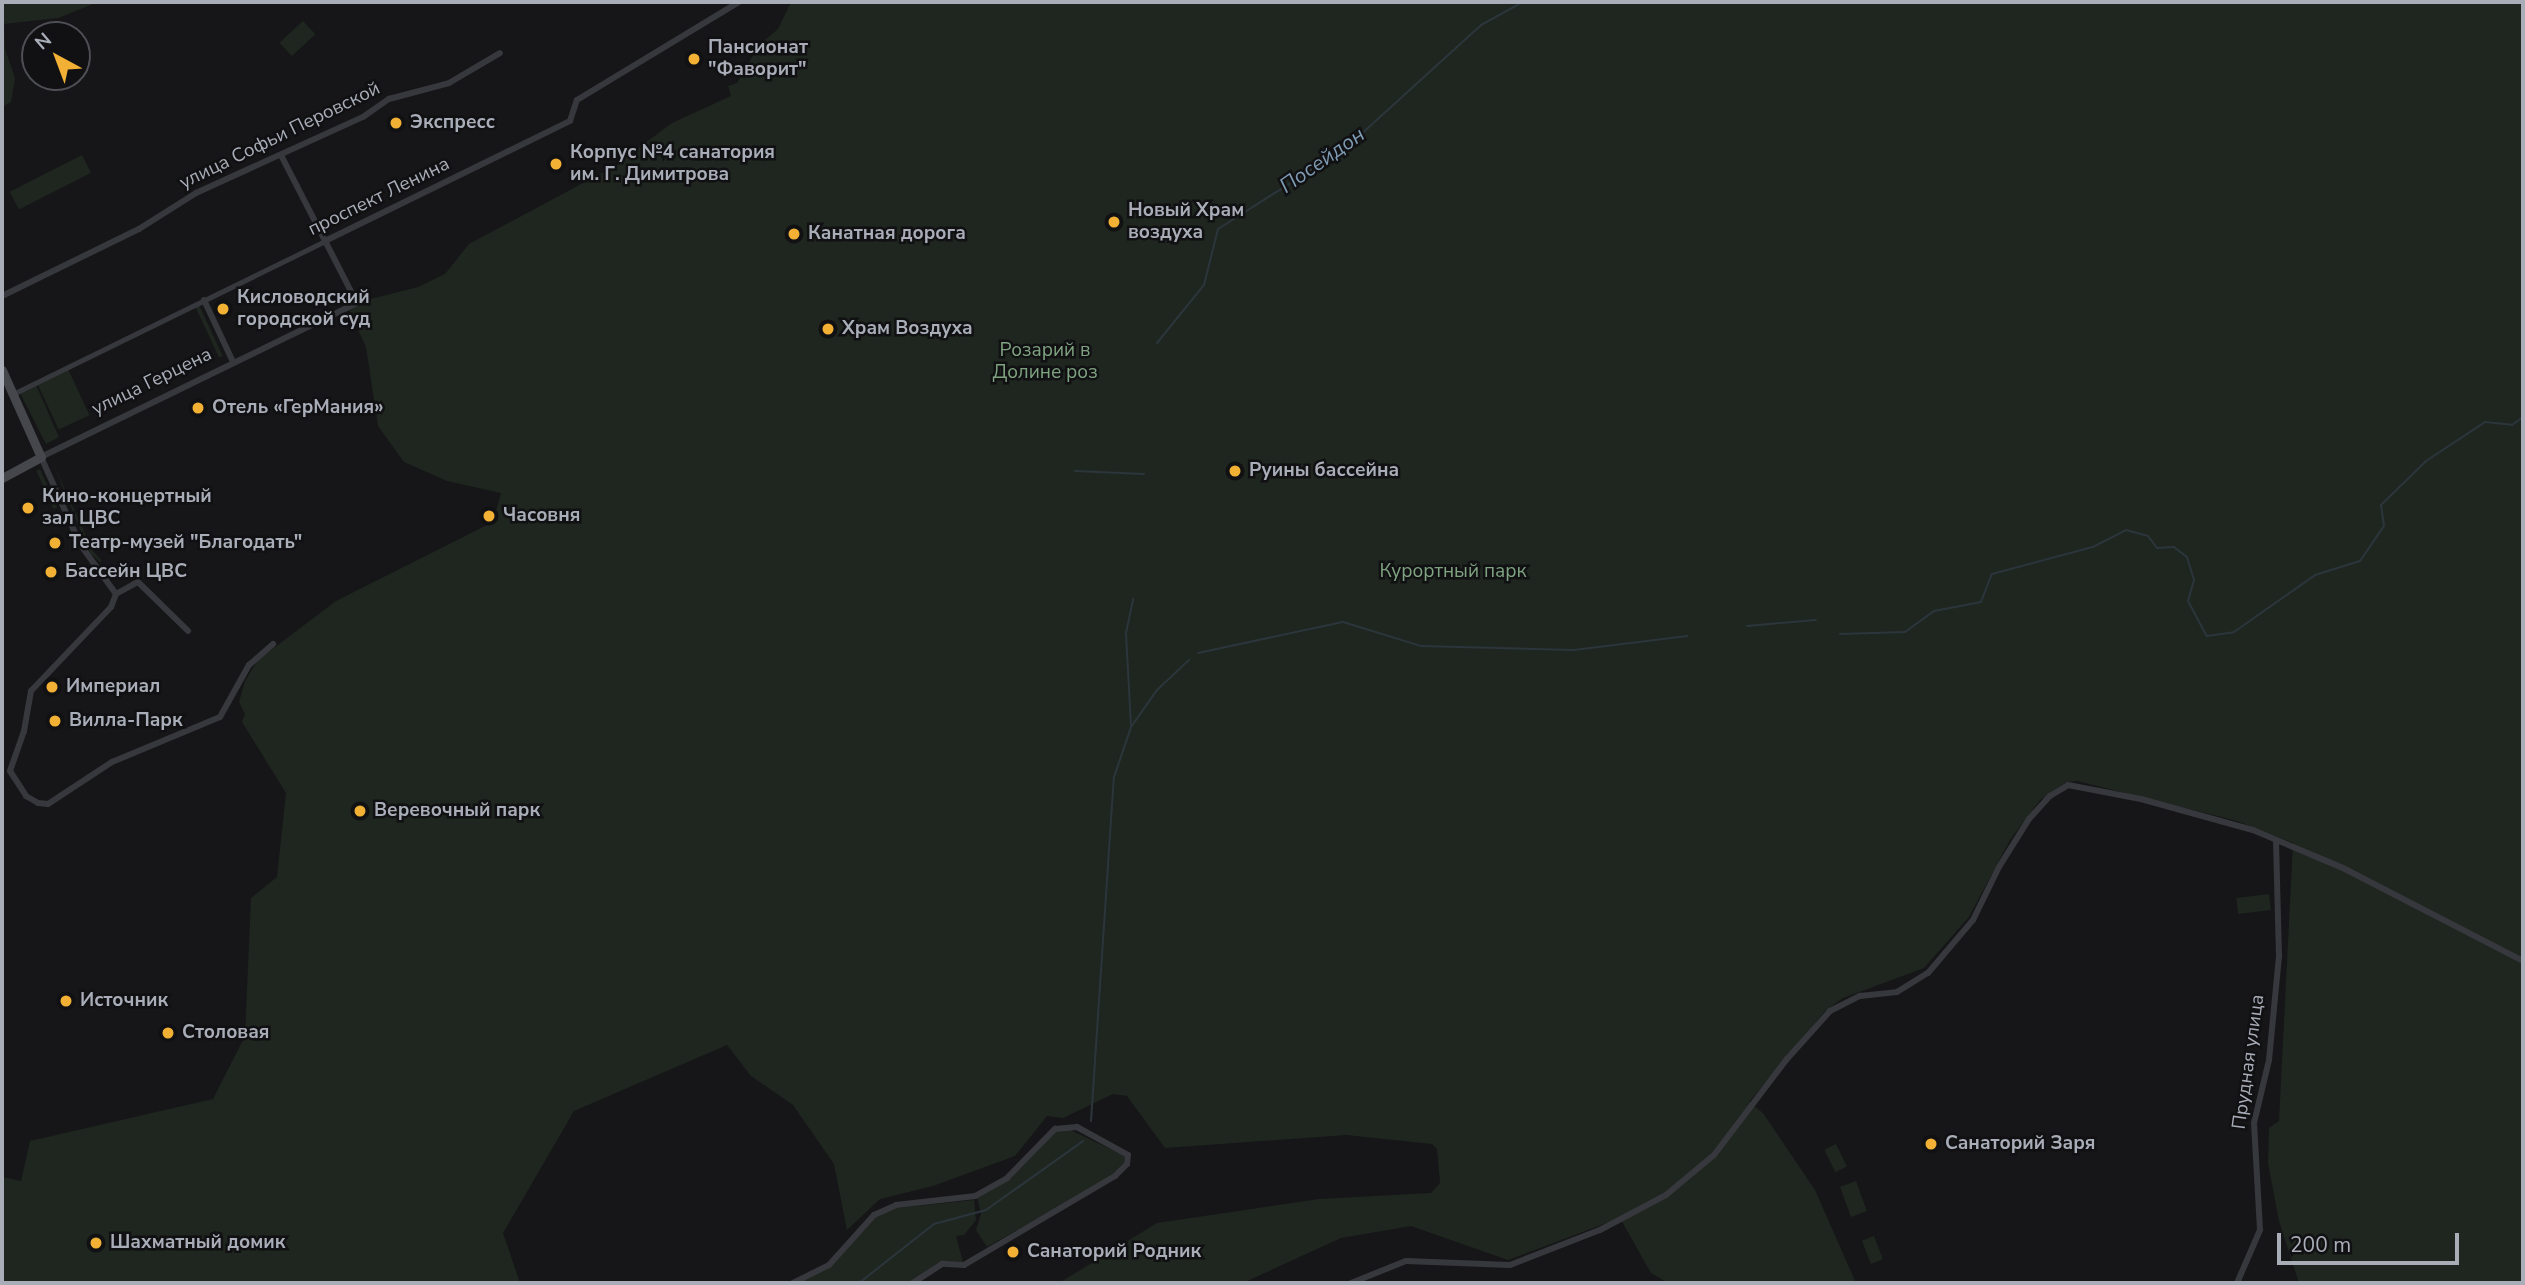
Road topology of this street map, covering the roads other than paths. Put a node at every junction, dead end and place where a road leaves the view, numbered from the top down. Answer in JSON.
{"nodes":[{"id":1,"x":739,"y":2,"type":"edge"},
{"id":2,"x":500,"y":53,"type":"dead end"},
{"id":3,"x":281,"y":155,"type":"junction"},
{"id":4,"x":325,"y":241,"type":"junction"},
{"id":5,"x":2,"y":296,"type":"edge"},
{"id":6,"x":204,"y":300,"type":"junction"},
{"id":7,"x":233,"y":362,"type":"junction"},
{"id":8,"x":2,"y":370,"type":"edge"},
{"id":9,"x":4,"y":381,"type":"edge"},
{"id":10,"x":12,"y":394,"type":"junction"},
{"id":11,"x":41,"y":457,"type":"junction"},
{"id":12,"x":2,"y":478,"type":"edge"},
{"id":13,"x":116,"y":594,"type":"junction"},
{"id":14,"x":188,"y":631,"type":"dead end"},
{"id":15,"x":273,"y":644,"type":"dead end"},
{"id":16,"x":2277,"y":839,"type":"junction"},
{"id":17,"x":2523,"y":961,"type":"edge"},
{"id":18,"x":793,"y":1283,"type":"edge"},
{"id":19,"x":914,"y":1283,"type":"edge"},
{"id":20,"x":1351,"y":1283,"type":"edge"},
{"id":21,"x":2237,"y":1283,"type":"edge"}],
"edges":[{"from":1,"to":4,"type":"street","name":"проспект Ленина"},
{"from":2,"to":3,"type":"street","name":"улица Софьи Перовской"},
{"from":3,"to":4,"type":"street"},
{"from":3,"to":5,"type":"street","name":"улица Софьи Перовской"},
{"from":4,"to":6,"type":"street","name":"проспект Ленина"},
{"from":4,"to":7,"type":"street","name":"улица Герцена"},
{"from":6,"to":7,"type":"street"},
{"from":6,"to":10,"type":"street","name":"проспект Ленина"},
{"from":7,"to":11,"type":"street","name":"улица Герцена"},
{"from":8,"to":9,"type":"main road"},
{"from":9,"to":10,"type":"main road"},
{"from":10,"to":11,"type":"main road"},
{"from":11,"to":12,"type":"main road","name":"улица Герцена"},
{"from":11,"to":13,"type":"street"},
{"from":13,"to":14,"type":"street"},
{"from":13,"to":15,"type":"street"},
{"from":16,"to":17,"type":"street"},
{"from":16,"to":20,"type":"street"},
{"from":16,"to":21,"type":"street","name":"Прудная улица"},
{"from":18,"to":19,"type":"street"}]}
